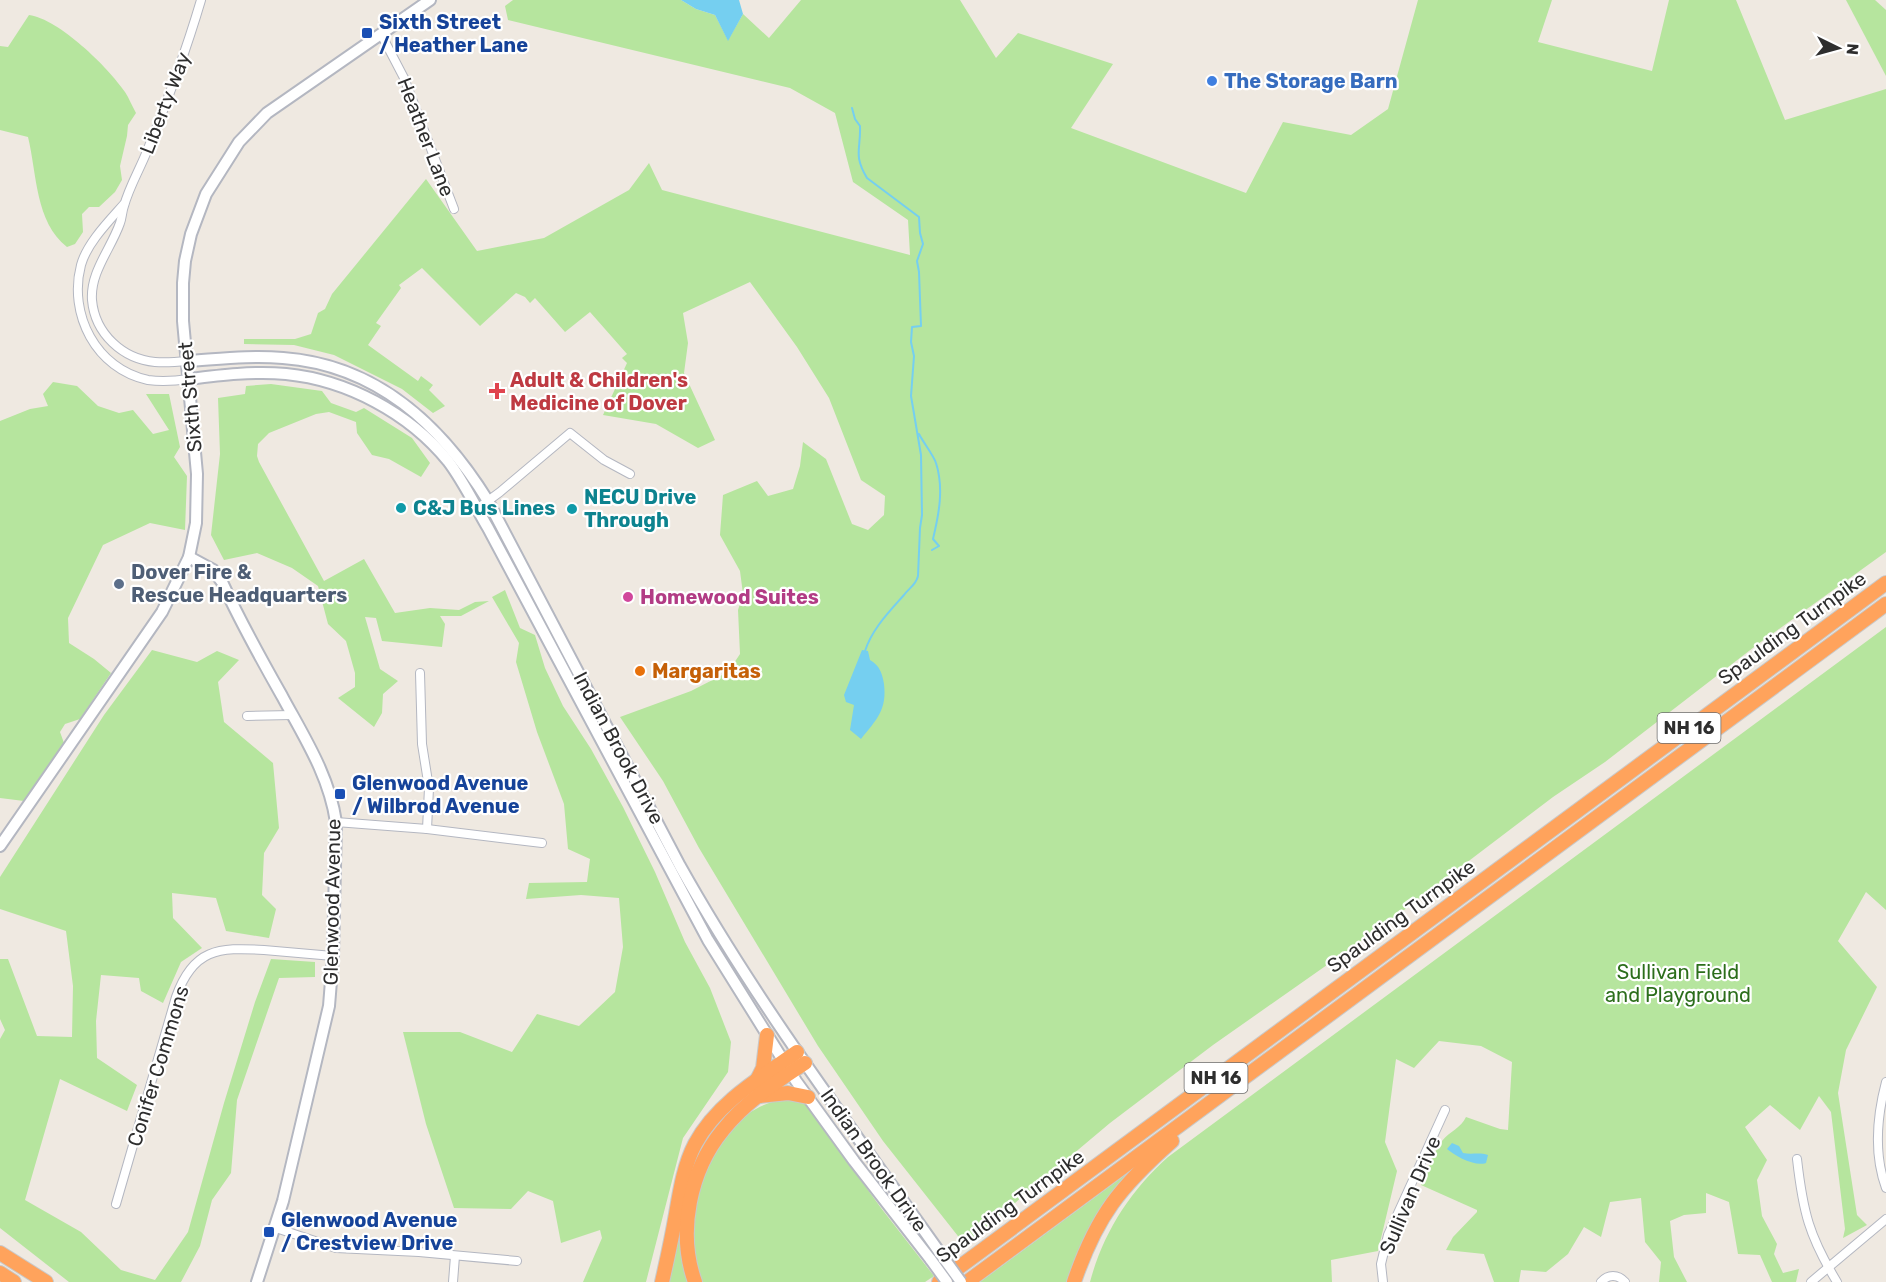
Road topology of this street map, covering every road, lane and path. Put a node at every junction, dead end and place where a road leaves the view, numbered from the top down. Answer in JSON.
{"nodes":[{"id":1,"x":201,"y":0,"type":"edge"},
{"id":2,"x":430,"y":0,"type":"edge"},
{"id":3,"x":381,"y":34,"type":"junction"},
{"id":4,"x":124,"y":204,"type":"junction"},
{"id":5,"x":454,"y":209,"type":"dead end"},
{"id":6,"x":187,"y":361,"type":"junction"},
{"id":7,"x":189,"y":379,"type":"junction"},
{"id":8,"x":630,"y":474,"type":"dead end"},
{"id":9,"x":488,"y":501,"type":"junction"},
{"id":10,"x":477,"y":509,"type":"junction"},
{"id":11,"x":189,"y":557,"type":"junction"},
{"id":12,"x":1886,"y":582,"type":"edge"},
{"id":13,"x":1886,"y":604,"type":"edge"},
{"id":14,"x":420,"y":673,"type":"dead end"},
{"id":15,"x":292,"y":715,"type":"junction"},
{"id":16,"x":247,"y":716,"type":"dead end"},
{"id":17,"x":336,"y":822,"type":"junction"},
{"id":18,"x":427,"y":829,"type":"junction"},
{"id":19,"x":542,"y":843,"type":"dead end"},
{"id":20,"x":0,"y":846,"type":"edge"},
{"id":21,"x":333,"y":956,"type":"junction"},
{"id":22,"x":767,"y":1035,"type":"junction"},
{"id":23,"x":801,"y":1058,"type":"junction"},
{"id":24,"x":787,"y":1067,"type":"junction"},
{"id":25,"x":1886,"y":1082,"type":"edge"},
{"id":26,"x":757,"y":1089,"type":"junction"},
{"id":27,"x":808,"y":1097,"type":"junction"},
{"id":28,"x":1206,"y":1106,"type":"junction"},
{"id":29,"x":1445,"y":1110,"type":"dead end"},
{"id":30,"x":1797,"y":1159,"type":"dead end"},
{"id":31,"x":1886,"y":1188,"type":"edge"},
{"id":32,"x":116,"y":1204,"type":"dead end"},
{"id":33,"x":1886,"y":1219,"type":"edge"},
{"id":34,"x":276,"y":1228,"type":"junction"},
{"id":35,"x":0,"y":1253,"type":"edge"},
{"id":36,"x":455,"y":1256,"type":"junction"},
{"id":37,"x":935,"y":1257,"type":"junction"},
{"id":38,"x":517,"y":1261,"type":"dead end"},
{"id":39,"x":1828,"y":1267,"type":"junction"},
{"id":40,"x":0,"y":1273,"type":"edge"},
{"id":41,"x":14,"y":1282,"type":"edge"},
{"id":42,"x":46,"y":1282,"type":"edge"},
{"id":43,"x":257,"y":1282,"type":"edge"},
{"id":44,"x":453,"y":1282,"type":"edge"},
{"id":45,"x":662,"y":1282,"type":"edge"},
{"id":46,"x":695,"y":1282,"type":"edge"},
{"id":47,"x":939,"y":1282,"type":"edge"},
{"id":48,"x":947,"y":1282,"type":"edge"},
{"id":49,"x":961,"y":1282,"type":"edge"},
{"id":50,"x":967,"y":1282,"type":"edge"},
{"id":51,"x":1074,"y":1282,"type":"edge"},
{"id":52,"x":1383,"y":1282,"type":"edge"},
{"id":53,"x":1601,"y":1282,"type":"edge"},
{"id":54,"x":1625,"y":1282,"type":"edge"},
{"id":55,"x":1811,"y":1282,"type":"edge"},
{"id":56,"x":1837,"y":1282,"type":"edge"}],
"edges":[{"from":1,"to":4,"type":"street","name":"Liberty Way"},
{"from":2,"to":3,"type":"main road","name":"Sixth Street"},
{"from":3,"to":5,"type":"street","name":"Heather Lane"},
{"from":3,"to":6,"type":"main road","name":"Sixth Street"},
{"from":4,"to":6,"type":"street","name":"Liberty Way"},
{"from":4,"to":7,"type":"street","name":"Liberty Way"},
{"from":6,"to":7,"type":"main road","name":"Sixth Street"},
{"from":6,"to":9,"type":"main road","name":"Indian Brook Drive"},
{"from":7,"to":10,"type":"main road","name":"Indian Brook Drive"},
{"from":7,"to":11,"type":"main road","name":"Sixth Street"},
{"from":8,"to":9,"type":"street"},
{"from":9,"to":10,"type":"street"},
{"from":9,"to":23,"type":"main road","name":"Indian Brook Drive"},
{"from":10,"to":22,"type":"main road","name":"Indian Brook Drive"},
{"from":11,"to":15,"type":"main road","name":"Glenwood Avenue"},
{"from":11,"to":20,"type":"main road","name":"Sixth Street"},
{"from":12,"to":47,"type":"highway","name":"Spaulding Turnpike","number":"NH 16"},
{"from":13,"to":28,"type":"highway","name":"Spaulding Turnpike","number":"NH 16"},
{"from":14,"to":18,"type":"street"},
{"from":15,"to":16,"type":"street"},
{"from":15,"to":17,"type":"main road","name":"Glenwood Avenue"},
{"from":17,"to":18,"type":"street"},
{"from":17,"to":21,"type":"main road","name":"Glenwood Avenue"},
{"from":18,"to":19,"type":"street"},
{"from":21,"to":32,"type":"street","name":"Conifer Commons"},
{"from":21,"to":34,"type":"main road","name":"Glenwood Avenue"},
{"from":22,"to":24,"type":"main road","name":"Indian Brook Drive"},
{"from":22,"to":26,"type":"highway"},
{"from":23,"to":24,"type":"highway"},
{"from":23,"to":37,"type":"main road","name":"Indian Brook Drive"},
{"from":24,"to":26,"type":"highway"},
{"from":24,"to":27,"type":"main road","name":"Indian Brook Drive"},
{"from":25,"to":31,"type":"street"},
{"from":26,"to":27,"type":"highway"},
{"from":26,"to":45,"type":"highway"},
{"from":26,"to":46,"type":"highway"},
{"from":27,"to":37,"type":"main road","name":"Indian Brook Drive"},
{"from":28,"to":50,"type":"highway","name":"Spaulding Turnpike","number":"NH 16"},
{"from":28,"to":51,"type":"highway"},
{"from":29,"to":52,"type":"street","name":"Sullivan Drive"},
{"from":30,"to":39,"type":"street"},
{"from":33,"to":39,"type":"street"},
{"from":34,"to":36,"type":"street"},
{"from":34,"to":43,"type":"main road","name":"Glenwood Avenue"},
{"from":35,"to":42,"type":"highway"},
{"from":36,"to":38,"type":"street"},
{"from":36,"to":44,"type":"street"},
{"from":37,"to":48,"type":"main road","name":"Indian Brook Drive","bridge":true},
{"from":37,"to":49,"type":"main road","name":"Indian Brook Drive","bridge":true},
{"from":39,"to":55,"type":"street"},
{"from":39,"to":56,"type":"street"},
{"from":40,"to":41,"type":"highway"},
{"from":53,"to":54,"type":"street"}]}
